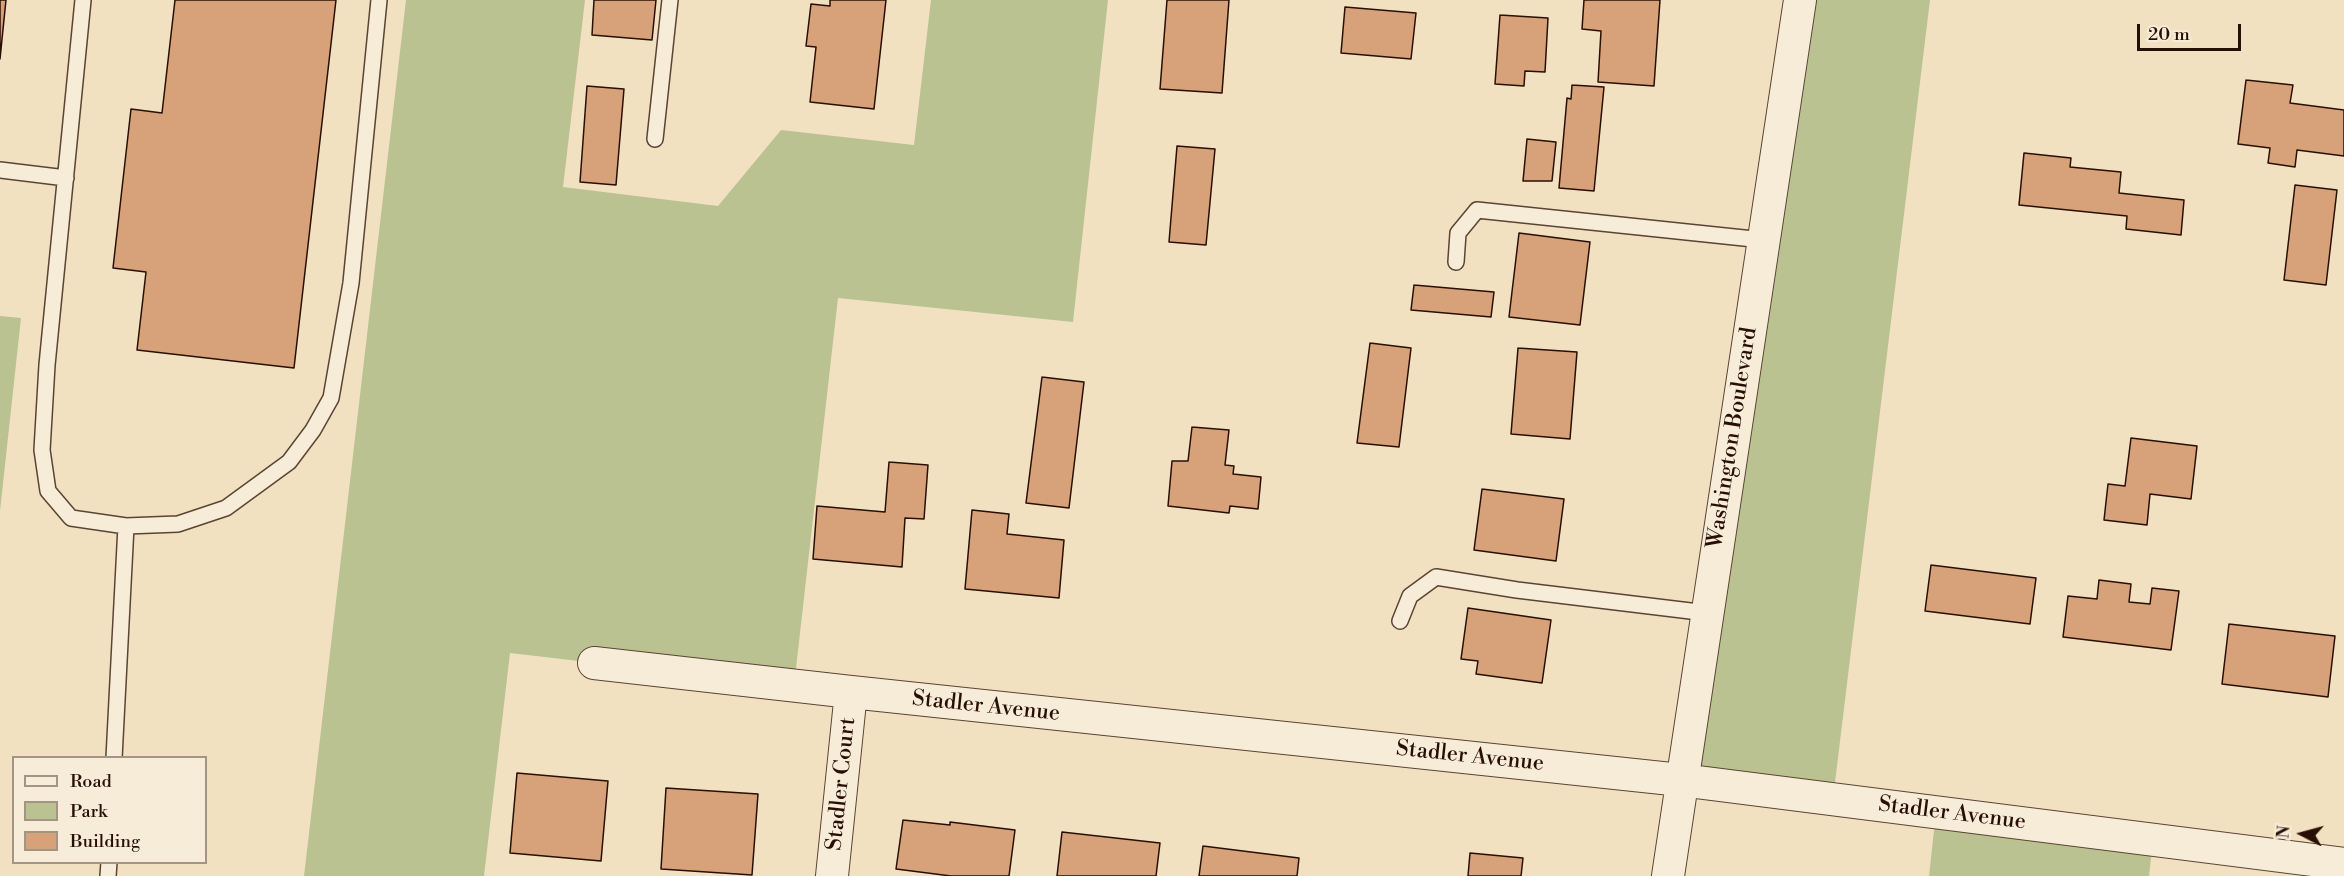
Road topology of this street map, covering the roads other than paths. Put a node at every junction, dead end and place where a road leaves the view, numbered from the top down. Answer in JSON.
{"nodes":[{"id":1,"x":83,"y":0,"type":"edge"},
{"id":2,"x":379,"y":0,"type":"edge"},
{"id":3,"x":670,"y":0,"type":"edge"},
{"id":4,"x":1800,"y":0,"type":"edge"},
{"id":5,"x":655,"y":139,"type":"dead end"},
{"id":6,"x":0,"y":170,"type":"edge"},
{"id":7,"x":66,"y":178,"type":"junction"},
{"id":8,"x":1763,"y":240,"type":"junction"},
{"id":9,"x":1456,"y":262,"type":"dead end"},
{"id":10,"x":126,"y":526,"type":"junction"},
{"id":11,"x":1707,"y":613,"type":"junction"},
{"id":12,"x":1400,"y":621,"type":"dead end"},
{"id":13,"x":594,"y":663,"type":"dead end"},
{"id":14,"x":851,"y":692,"type":"junction"},
{"id":15,"x":114,"y":756,"type":"edge"},
{"id":16,"x":1681,"y":780,"type":"junction"},
{"id":17,"x":2344,"y":864,"type":"edge"},
{"id":18,"x":832,"y":876,"type":"edge"},
{"id":19,"x":1668,"y":876,"type":"edge"}],
"edges":[{"from":1,"to":7,"type":"lane"},
{"from":2,"to":10,"type":"lane"},
{"from":3,"to":5,"type":"lane"},
{"from":4,"to":8,"type":"street","name":"Washington Boulevard"},
{"from":6,"to":7,"type":"lane"},
{"from":7,"to":10,"type":"lane"},
{"from":8,"to":9,"type":"lane"},
{"from":8,"to":11,"type":"street","name":"Washington Boulevard"},
{"from":10,"to":15,"type":"lane"},
{"from":11,"to":12,"type":"lane"},
{"from":11,"to":16,"type":"street","name":"Washington Boulevard"},
{"from":13,"to":14,"type":"street","name":"Stadler Avenue"},
{"from":14,"to":16,"type":"street","name":"Stadler Avenue"},
{"from":14,"to":18,"type":"street","name":"Stadler Court"},
{"from":16,"to":17,"type":"street","name":"Stadler Avenue"},
{"from":16,"to":19,"type":"street","name":"Washington Boulevard"}]}
